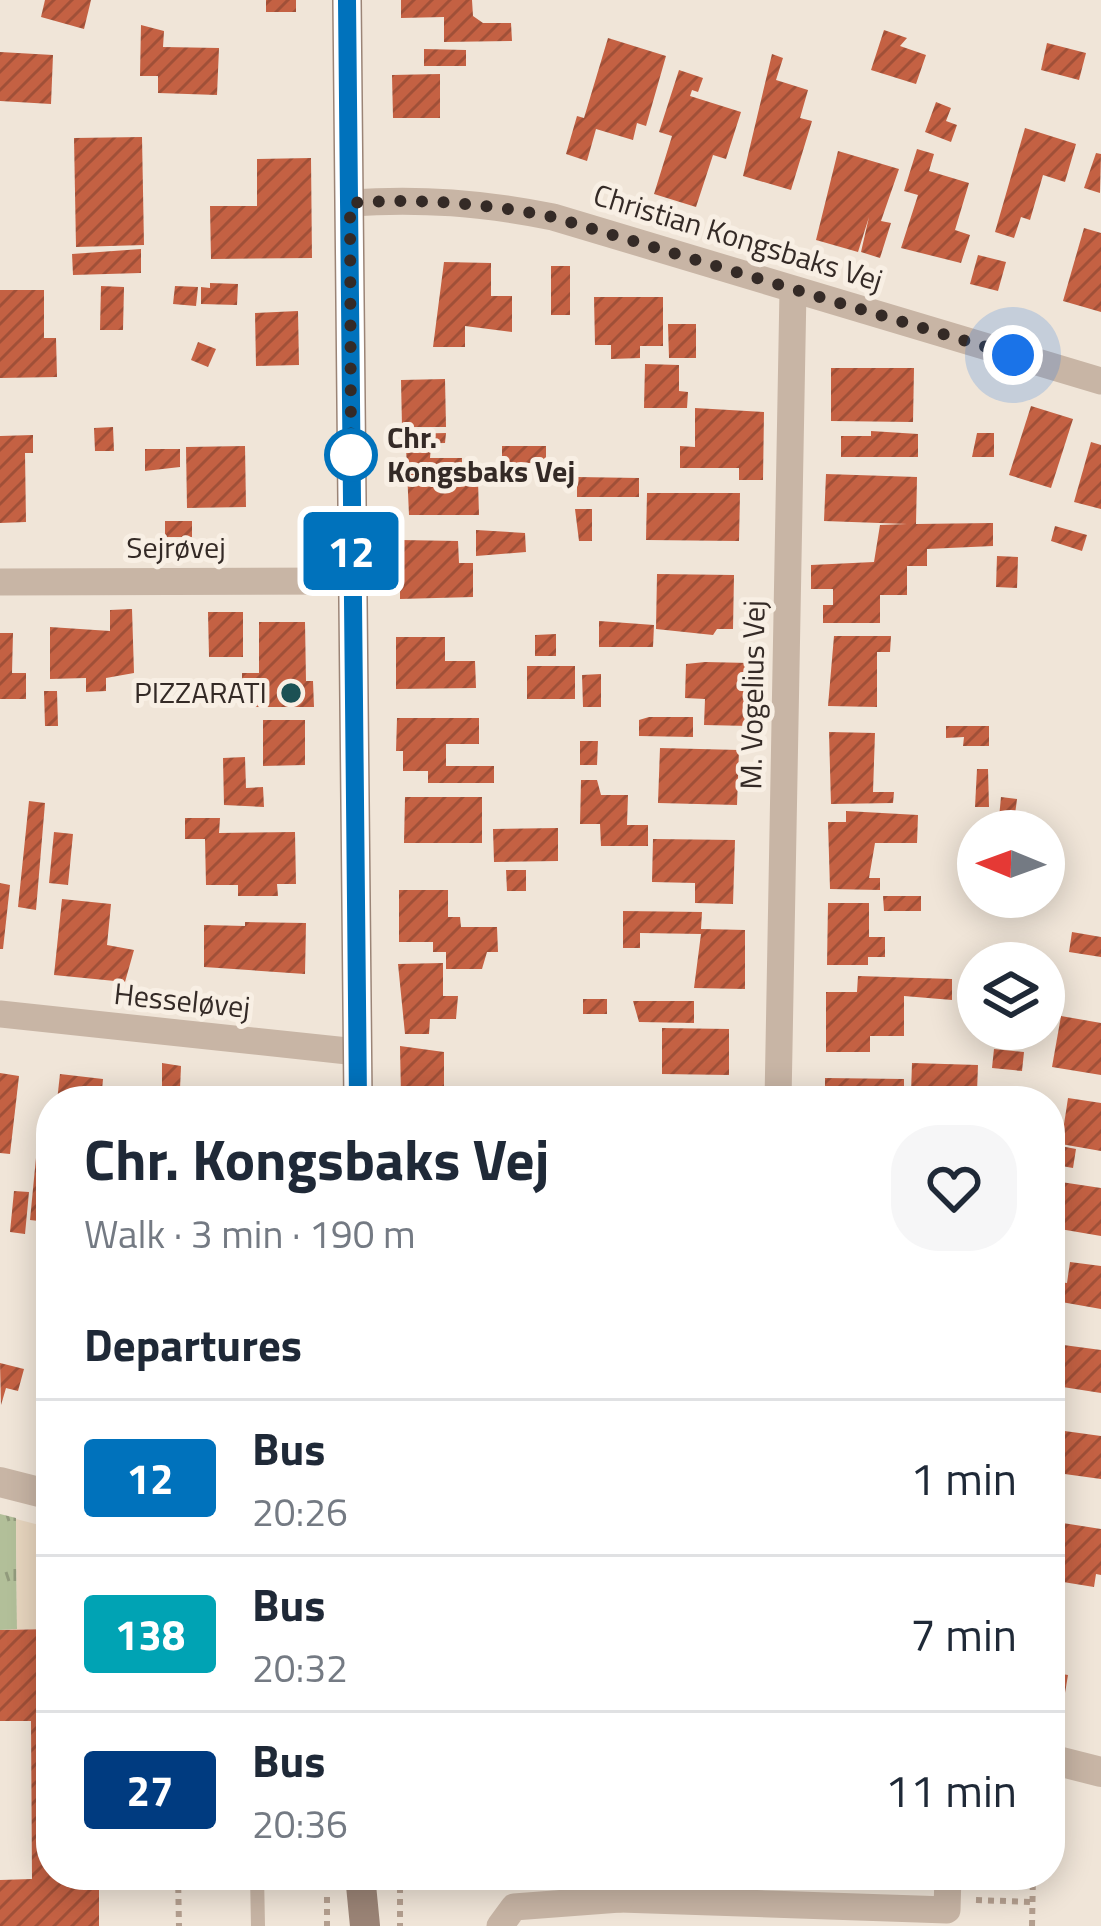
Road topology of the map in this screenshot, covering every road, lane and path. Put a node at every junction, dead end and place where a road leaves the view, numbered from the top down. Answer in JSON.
{"nodes":[{"id":1,"x":347,"y":0,"type":"edge"},
{"id":2,"x":350,"y":203,"type":"junction"},
{"id":3,"x":794,"y":290,"type":"junction"},
{"id":4,"x":1101,"y":381,"type":"edge"},
{"id":5,"x":351,"y":581,"type":"junction"},
{"id":6,"x":0,"y":582,"type":"edge"},
{"id":7,"x":0,"y":1014,"type":"edge"},
{"id":8,"x":357,"y":1052,"type":"junction"},
{"id":9,"x":358,"y":1086,"type":"edge"},
{"id":10,"x":778,"y":1086,"type":"edge"},
{"id":11,"x":0,"y":1482,"type":"edge"},
{"id":12,"x":36,"y":1491,"type":"edge"},
{"id":13,"x":1065,"y":1763,"type":"edge"},
{"id":14,"x":1101,"y":1772,"type":"edge"},
{"id":15,"x":178,"y":1890,"type":"edge"},
{"id":16,"x":257,"y":1890,"type":"edge"},
{"id":17,"x":361,"y":1890,"type":"edge"},
{"id":18,"x":400,"y":1890,"type":"edge"},
{"id":19,"x":604,"y":1890,"type":"edge"},
{"id":20,"x":663,"y":1890,"type":"edge"},
{"id":21,"x":948,"y":1890,"type":"edge"},
{"id":22,"x":965,"y":1890,"type":"edge"},
{"id":23,"x":1033,"y":1890,"type":"edge"},
{"id":24,"x":327,"y":1892,"type":"dead end"},
{"id":25,"x":1033,"y":1902,"type":"junction"},
{"id":26,"x":179,"y":1926,"type":"edge"},
{"id":27,"x":258,"y":1926,"type":"edge"},
{"id":28,"x":327,"y":1926,"type":"edge"},
{"id":29,"x":365,"y":1926,"type":"edge"},
{"id":30,"x":400,"y":1926,"type":"edge"},
{"id":31,"x":500,"y":1926,"type":"edge"},
{"id":32,"x":1032,"y":1926,"type":"edge"}],
"edges":[{"from":1,"to":2,"type":"main road"},
{"from":2,"to":3,"type":"street","name":"Christian Kongsbaks Vej"},
{"from":2,"to":5,"type":"main road"},
{"from":3,"to":4,"type":"street","name":"Christian Kongsbaks Vej"},
{"from":3,"to":10,"type":"street","name":"M. Vogelius Vej"},
{"from":5,"to":6,"type":"street","name":"Sejrøvej"},
{"from":5,"to":8,"type":"main road"},
{"from":7,"to":8,"type":"street","name":"Hesseløvej"},
{"from":8,"to":9,"type":"main road"},
{"from":11,"to":12,"type":"street"},
{"from":13,"to":14,"type":"street"},
{"from":15,"to":26,"type":"path"},
{"from":16,"to":27,"type":"lane"},
{"from":17,"to":29,"type":"main road"},
{"from":18,"to":30,"type":"path"},
{"from":19,"to":31,"type":"street"},
{"from":20,"to":21,"type":"street"},
{"from":22,"to":25,"type":"path"},
{"from":23,"to":25,"type":"path"},
{"from":24,"to":28,"type":"path"},
{"from":25,"to":32,"type":"path"}]}
